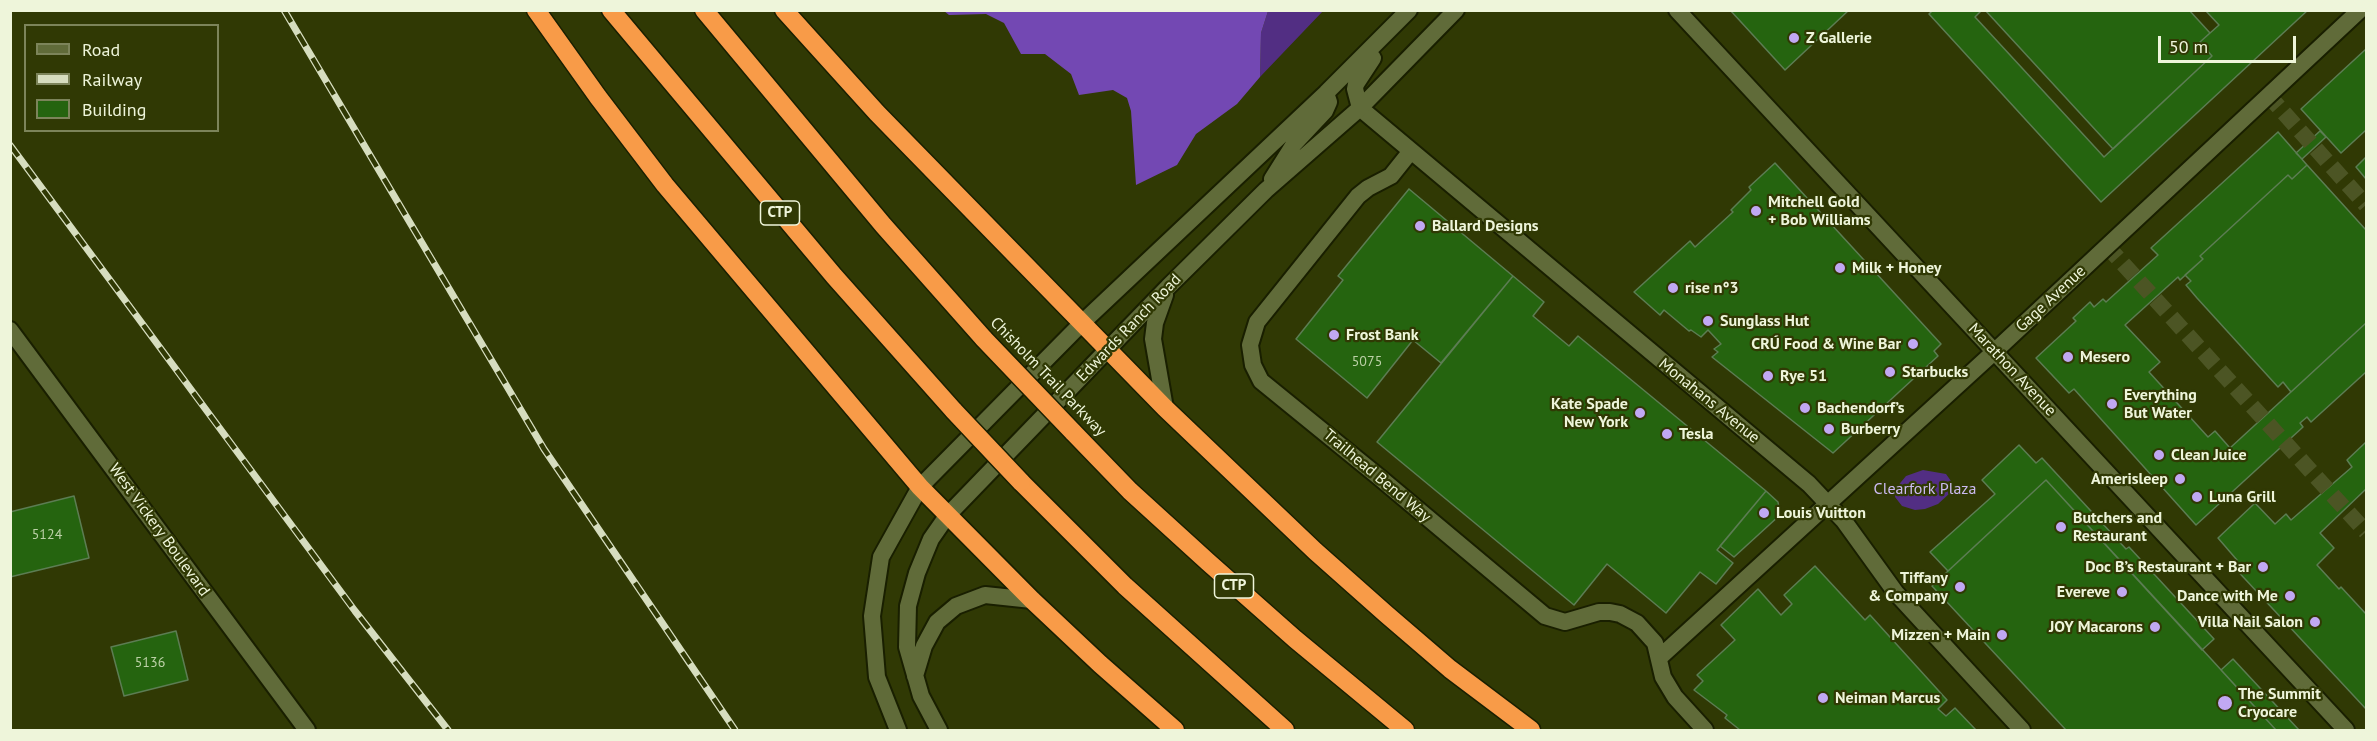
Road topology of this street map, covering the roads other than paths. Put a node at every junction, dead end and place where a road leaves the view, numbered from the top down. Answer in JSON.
{"nodes":[{"id":1,"x":536,"y":10,"type":"edge"},
{"id":2,"x":611,"y":10,"type":"edge"},
{"id":3,"x":704,"y":10,"type":"edge"},
{"id":4,"x":784,"y":10,"type":"edge"},
{"id":5,"x":1456,"y":10,"type":"edge"},
{"id":6,"x":1677,"y":10,"type":"edge"},
{"id":7,"x":2360,"y":10,"type":"edge"},
{"id":8,"x":1406,"y":13,"type":"edge"},
{"id":9,"x":1326,"y":93,"type":"junction"},
{"id":10,"x":1360,"y":108,"type":"junction"},
{"id":11,"x":1411,"y":151,"type":"junction"},
{"id":12,"x":1266,"y":190,"type":"junction"},
{"id":13,"x":1168,"y":287,"type":"junction"},
{"id":14,"x":1083,"y":322,"type":"junction"},
{"id":15,"x":10,"y":330,"type":"edge"},
{"id":16,"x":1108,"y":349,"type":"junction"},
{"id":17,"x":1994,"y":352,"type":"junction"},
{"id":18,"x":1165,"y":408,"type":"junction"},
{"id":19,"x":920,"y":487,"type":"junction"},
{"id":20,"x":1827,"y":503,"type":"junction"},
{"id":21,"x":947,"y":516,"type":"junction"},
{"id":22,"x":1032,"y":600,"type":"junction"},
{"id":23,"x":1659,"y":658,"type":"junction"},
{"id":24,"x":915,"y":677,"type":"junction"},
{"id":25,"x":307,"y":730,"type":"edge"},
{"id":26,"x":898,"y":730,"type":"edge"},
{"id":27,"x":939,"y":730,"type":"edge"},
{"id":28,"x":1175,"y":730,"type":"edge"},
{"id":29,"x":1285,"y":730,"type":"edge"},
{"id":30,"x":1405,"y":730,"type":"edge"},
{"id":31,"x":1531,"y":730,"type":"edge"},
{"id":32,"x":1705,"y":730,"type":"edge"},
{"id":33,"x":2022,"y":730,"type":"edge"},
{"id":34,"x":2346,"y":730,"type":"edge"}],
"edges":[{"from":1,"to":19,"type":"highway"},
{"from":2,"to":29,"type":"highway","number":"CTP","bridge":true},
{"from":3,"to":30,"type":"highway","name":"Chisholm Trail Parkway","number":"CTP","bridge":true},
{"from":4,"to":14,"type":"highway"},
{"from":5,"to":10,"type":"street","name":"Edwards Ranch Road"},
{"from":6,"to":17,"type":"street","name":"Marathon Avenue"},
{"from":7,"to":17,"type":"street","name":"Gage Avenue"},
{"from":8,"to":9,"type":"street","name":"Edwards Ranch Road"},
{"from":8,"to":10,"type":"street"},
{"from":9,"to":12,"type":"street"},
{"from":9,"to":14,"type":"street","name":"Edwards Ranch Road"},
{"from":10,"to":11,"type":"street","name":"Monahans Avenue"},
{"from":10,"to":12,"type":"street","name":"Edwards Ranch Road"},
{"from":11,"to":20,"type":"street","name":"Monahans Avenue"},
{"from":11,"to":23,"type":"street","name":"Trailhead Bend Way"},
{"from":12,"to":13,"type":"street","name":"Edwards Ranch Road"},
{"from":13,"to":16,"type":"street","name":"Edwards Ranch Road"},
{"from":13,"to":18,"type":"street"},
{"from":14,"to":16,"type":"highway"},
{"from":14,"to":19,"type":"street","name":"Edwards Ranch Road"},
{"from":15,"to":25,"type":"street","name":"West Vickery Boulevard"},
{"from":16,"to":18,"type":"highway"},
{"from":16,"to":21,"type":"street","name":"Edwards Ranch Road"},
{"from":17,"to":20,"type":"street","name":"Gage Avenue"},
{"from":17,"to":34,"type":"street","name":"Marathon Avenue"},
{"from":18,"to":31,"type":"highway"},
{"from":19,"to":21,"type":"highway"},
{"from":19,"to":26,"type":"street","name":"Edwards Ranch Road"},
{"from":20,"to":23,"type":"street","name":"Gage Avenue"},
{"from":20,"to":33,"type":"street","name":"Monahans Avenue"},
{"from":21,"to":22,"type":"highway"},
{"from":21,"to":24,"type":"street","name":"Edwards Ranch Road"},
{"from":22,"to":24,"type":"street"},
{"from":22,"to":28,"type":"highway"},
{"from":23,"to":32,"type":"street","name":"Trailhead Bend Way"},
{"from":24,"to":27,"type":"street","name":"Edwards Ranch Road"}]}
